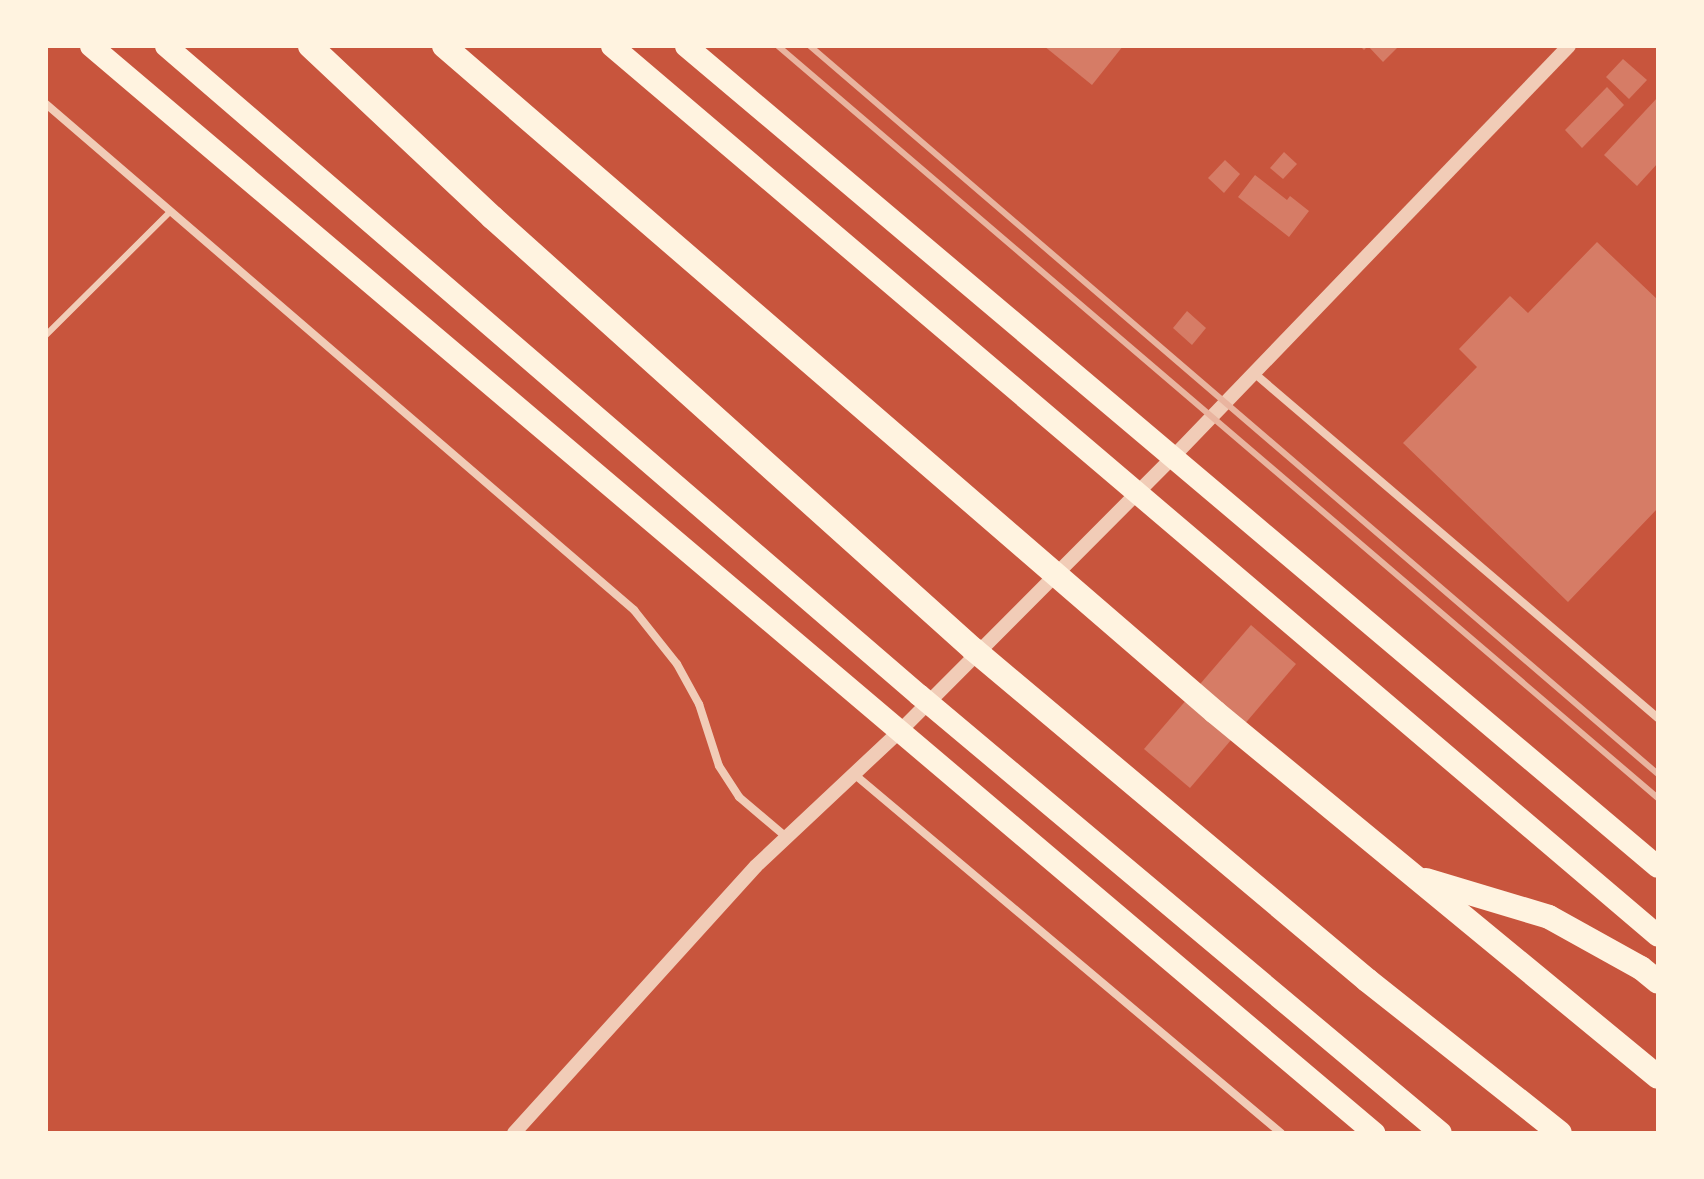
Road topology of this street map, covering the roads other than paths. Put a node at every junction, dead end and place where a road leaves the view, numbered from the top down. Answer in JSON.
{"nodes":[{"id":1,"x":91,"y":46,"type":"edge"},
{"id":2,"x":166,"y":46,"type":"edge"},
{"id":3,"x":310,"y":46,"type":"edge"},
{"id":4,"x":444,"y":46,"type":"edge"},
{"id":5,"x":612,"y":46,"type":"edge"},
{"id":6,"x":686,"y":46,"type":"edge"},
{"id":7,"x":1569,"y":46,"type":"edge"},
{"id":8,"x":46,"y":104,"type":"edge"},
{"id":9,"x":170,"y":212,"type":"junction"},
{"id":10,"x":46,"y":335,"type":"edge"},
{"id":11,"x":1254,"y":373,"type":"junction"},
{"id":12,"x":1174,"y":456,"type":"junction"},
{"id":13,"x":1658,"y":718,"type":"edge"},
{"id":14,"x":901,"y":730,"type":"junction"},
{"id":15,"x":854,"y":774,"type":"junction"},
{"id":16,"x":785,"y":836,"type":"junction"},
{"id":17,"x":1658,"y":867,"type":"edge"},
{"id":18,"x":1416,"y":877,"type":"junction"},
{"id":19,"x":1658,"y":936,"type":"edge"},
{"id":20,"x":1658,"y":982,"type":"edge"},
{"id":21,"x":1658,"y":1077,"type":"edge"},
{"id":22,"x":514,"y":1133,"type":"edge"},
{"id":23,"x":1281,"y":1133,"type":"edge"},
{"id":24,"x":1374,"y":1133,"type":"edge"},
{"id":25,"x":1441,"y":1133,"type":"edge"},
{"id":26,"x":1560,"y":1133,"type":"edge"}],
"edges":[{"from":1,"to":14,"type":"highway"},
{"from":2,"to":25,"type":"highway"},
{"from":3,"to":26,"type":"highway"},
{"from":4,"to":18,"type":"highway"},
{"from":5,"to":19,"type":"highway"},
{"from":6,"to":12,"type":"highway"},
{"from":7,"to":11,"type":"street"},
{"from":8,"to":9,"type":"street"},
{"from":9,"to":10,"type":"lane"},
{"from":9,"to":16,"type":"street"},
{"from":11,"to":12,"type":"street"},
{"from":11,"to":13,"type":"street"},
{"from":12,"to":14,"type":"street"},
{"from":12,"to":17,"type":"highway"},
{"from":14,"to":15,"type":"street"},
{"from":14,"to":24,"type":"highway"},
{"from":15,"to":16,"type":"street"},
{"from":15,"to":23,"type":"street"},
{"from":16,"to":22,"type":"street"},
{"from":18,"to":20,"type":"highway"},
{"from":18,"to":21,"type":"highway"}]}
